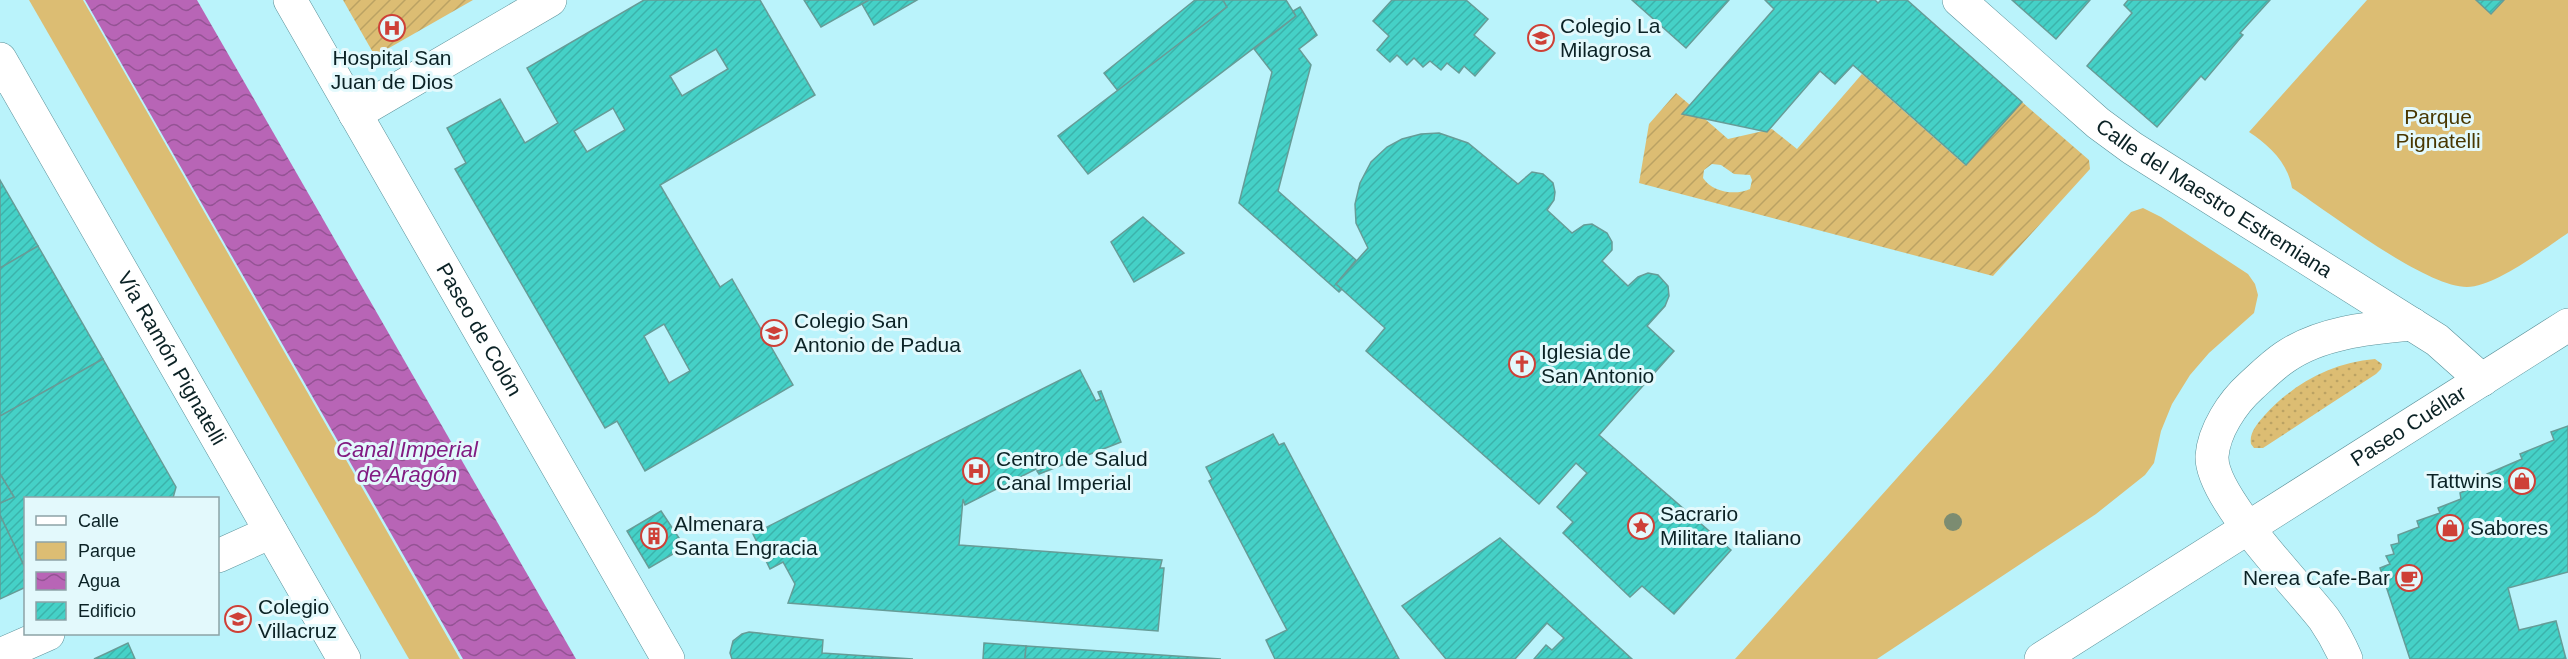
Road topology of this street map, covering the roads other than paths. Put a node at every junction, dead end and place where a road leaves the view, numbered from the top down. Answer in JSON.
{"nodes":[{"id":1,"x":290,"y":0,"type":"edge"},
{"id":2,"x":550,"y":0,"type":"edge"},
{"id":3,"x":1959,"y":0,"type":"edge"},
{"id":4,"x":0,"y":58,"type":"edge"},
{"id":5,"x":356,"y":114,"type":"junction"},
{"id":6,"x":2412,"y":324,"type":"junction"},
{"id":7,"x":2568,"y":325,"type":"edge"},
{"id":8,"x":2481,"y":380,"type":"junction"},
{"id":9,"x":2248,"y":527,"type":"junction"},
{"id":10,"x":271,"y":532,"type":"junction"},
{"id":11,"x":219,"y":556,"type":"edge"},
{"id":12,"x":44,"y":635,"type":"edge"},
{"id":13,"x":0,"y":656,"type":"edge"},
{"id":14,"x":344,"y":659,"type":"edge"},
{"id":15,"x":668,"y":659,"type":"edge"},
{"id":16,"x":2041,"y":659,"type":"edge"},
{"id":17,"x":2346,"y":659,"type":"edge"}],
"edges":[{"from":1,"to":5,"type":"main road","name":"Paseo de Colón"},
{"from":2,"to":5,"type":"main road"},
{"from":3,"to":6,"type":"main road","name":"Calle del Maestro Estremiana"},
{"from":4,"to":10,"type":"main road","name":"Vía Ramón Pignatelli"},
{"from":5,"to":15,"type":"main road","name":"Paseo de Colón"},
{"from":6,"to":8,"type":"main road","name":"Calle del Maestro Estremiana"},
{"from":6,"to":9,"type":"main road"},
{"from":7,"to":8,"type":"main road","name":"Paseo Cuéllar"},
{"from":8,"to":9,"type":"main road","name":"Paseo Cuéllar"},
{"from":9,"to":16,"type":"main road","name":"Paseo Cuéllar"},
{"from":9,"to":17,"type":"main road"},
{"from":10,"to":11,"type":"main road"},
{"from":10,"to":14,"type":"main road","name":"Vía Ramón Pignatelli"},
{"from":12,"to":13,"type":"main road"}]}
